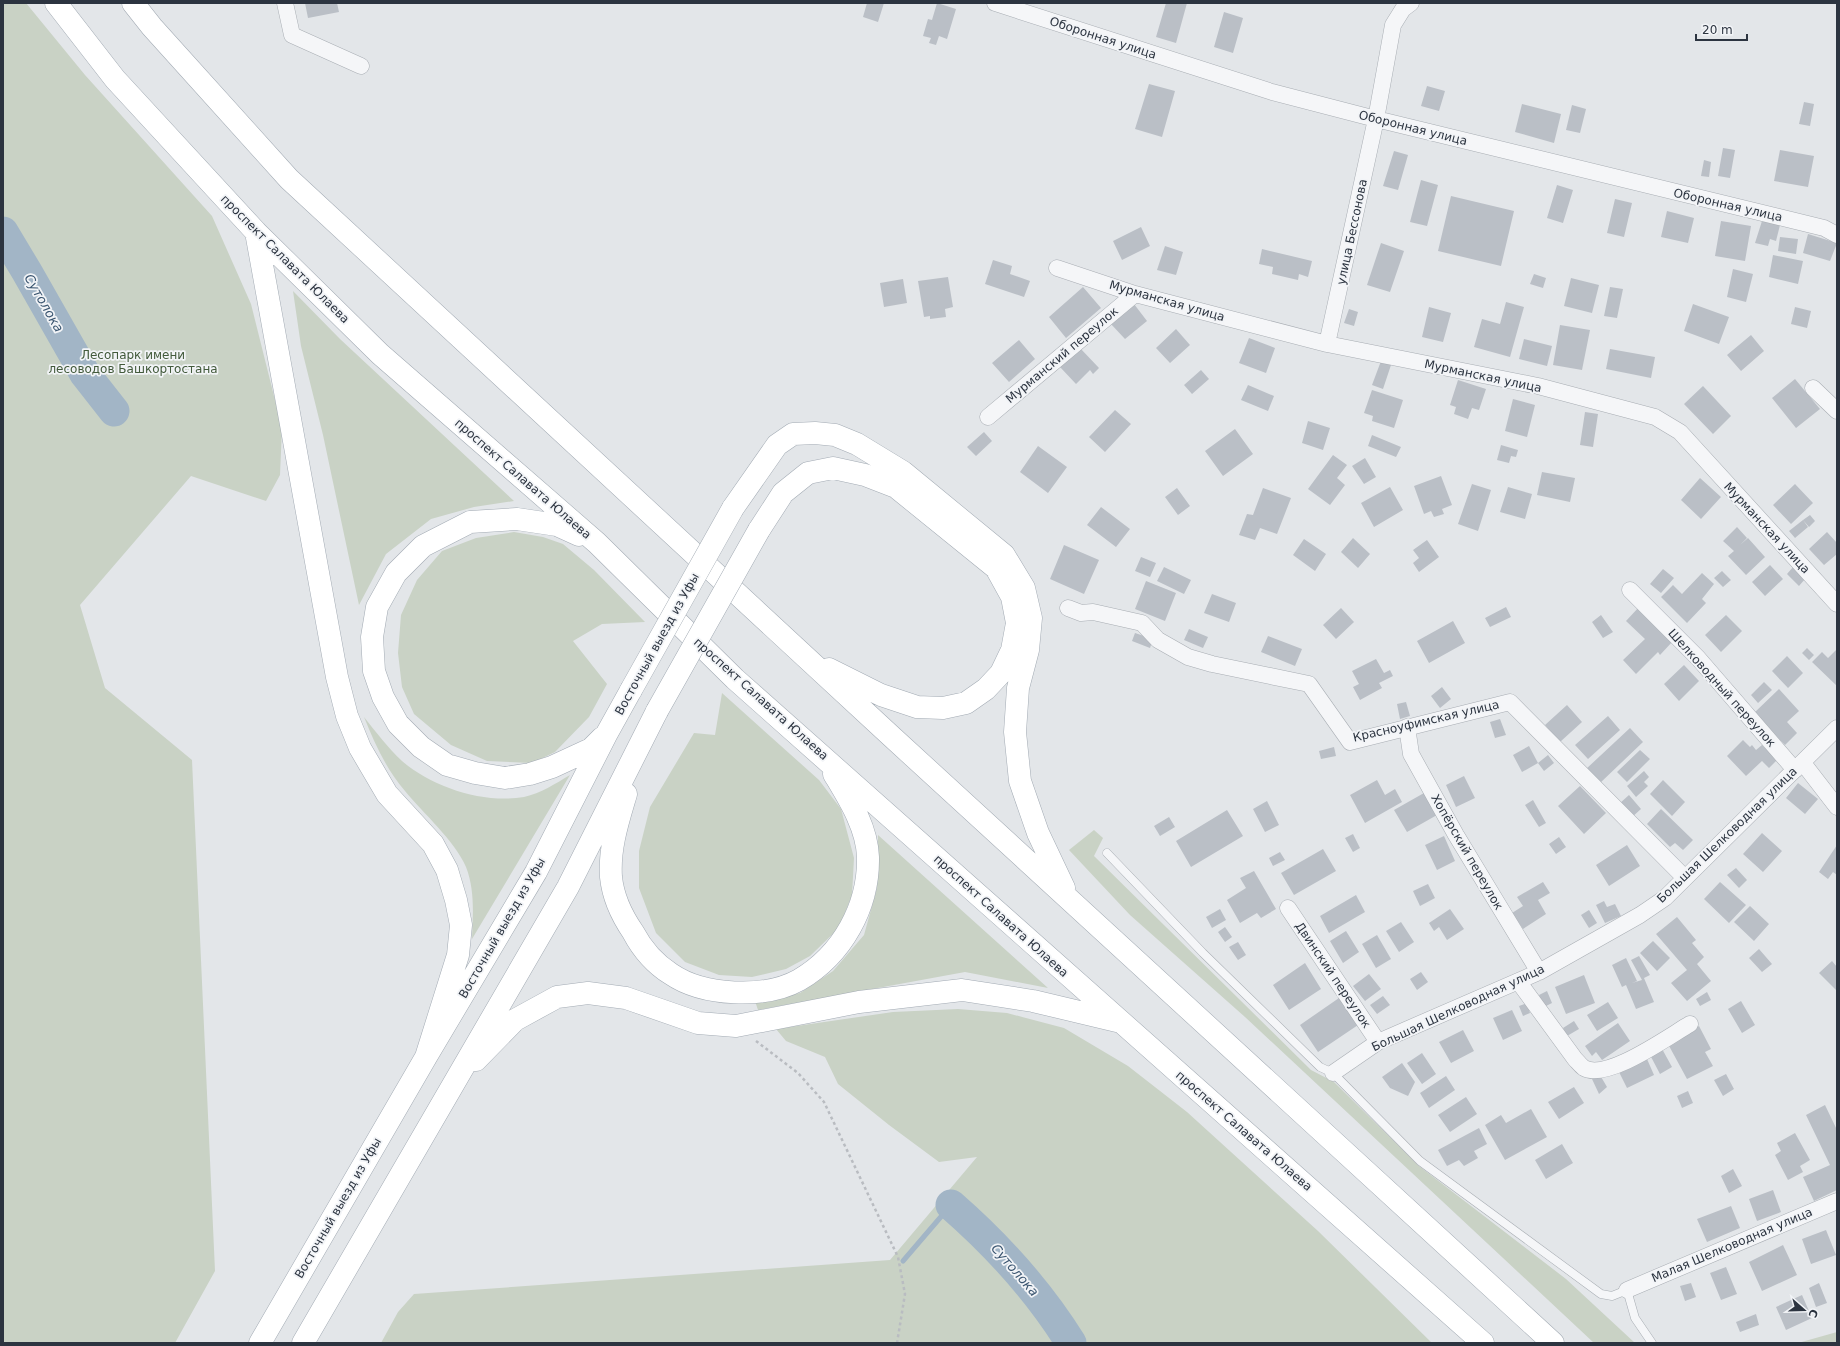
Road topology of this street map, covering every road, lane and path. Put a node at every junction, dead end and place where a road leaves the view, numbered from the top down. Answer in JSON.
{"nodes":[{"id":1,"x":56,"y":3,"type":"edge"},
{"id":2,"x":133,"y":3,"type":"edge"},
{"id":3,"x":285,"y":3,"type":"edge"},
{"id":4,"x":995,"y":3,"type":"edge"},
{"id":5,"x":1411,"y":3,"type":"edge"},
{"id":6,"x":361,"y":66,"type":"dead end"},
{"id":7,"x":1376,"y":119,"type":"junction"},
{"id":8,"x":256,"y":232,"type":"junction"},
{"id":9,"x":1837,"y":235,"type":"edge"},
{"id":10,"x":1057,"y":268,"type":"dead end"},
{"id":11,"x":1135,"y":294,"type":"junction"},
{"id":12,"x":1327,"y":344,"type":"junction"},
{"id":13,"x":1813,"y":388,"type":"dead end"},
{"id":14,"x":1837,"y":411,"type":"edge"},
{"id":15,"x":988,"y":417,"type":"dead end"},
{"id":16,"x":596,"y":543,"type":"junction"},
{"id":17,"x":1630,"y":590,"type":"dead end"},
{"id":18,"x":1837,"y":604,"type":"edge"},
{"id":19,"x":1068,"y":608,"type":"dead end"},
{"id":20,"x":808,"y":659,"type":"junction"},
{"id":21,"x":1407,"y":727,"type":"junction"},
{"id":22,"x":1837,"y":728,"type":"edge"},
{"id":23,"x":606,"y":735,"type":"junction"},
{"id":24,"x":640,"y":745,"type":"junction"},
{"id":25,"x":823,"y":756,"type":"junction"},
{"id":26,"x":1799,"y":766,"type":"junction"},
{"id":27,"x":1837,"y":807,"type":"edge"},
{"id":28,"x":1107,"y":853,"type":"dead end"},
{"id":29,"x":1685,"y":878,"type":"junction"},
{"id":30,"x":1069,"y":898,"type":"junction"},
{"id":31,"x":1288,"y":908,"type":"dead end"},
{"id":32,"x":1539,"y":972,"type":"junction"},
{"id":33,"x":1518,"y":981,"type":"junction"},
{"id":34,"x":1120,"y":1022,"type":"junction"},
{"id":35,"x":1690,"y":1024,"type":"dead end"},
{"id":36,"x":736,"y":1026,"type":"junction"},
{"id":37,"x":1378,"y":1042,"type":"junction"},
{"id":38,"x":426,"y":1057,"type":"junction"},
{"id":39,"x":1333,"y":1074,"type":"junction"},
{"id":40,"x":457,"y":1077,"type":"junction"},
{"id":41,"x":1837,"y":1202,"type":"edge"},
{"id":42,"x":1627,"y":1290,"type":"junction"},
{"id":43,"x":260,"y":1343,"type":"edge"},
{"id":44,"x":303,"y":1343,"type":"edge"},
{"id":45,"x":898,"y":1343,"type":"edge"},
{"id":46,"x":1483,"y":1343,"type":"edge"},
{"id":47,"x":1553,"y":1343,"type":"edge"},
{"id":48,"x":1652,"y":1343,"type":"edge"}],
"edges":[{"from":1,"to":8,"type":"main road","name":"проспект Салавата Юлаева"},
{"from":2,"to":20,"type":"main road"},
{"from":3,"to":6,"type":"street"},
{"from":4,"to":7,"type":"street","name":"Оборонная улица"},
{"from":5,"to":7,"type":"street","name":"улица Бессонова"},
{"from":7,"to":9,"type":"street","name":"Оборонная улица"},
{"from":7,"to":12,"type":"street","name":"улица Бессонова"},
{"from":8,"to":16,"type":"main road","name":"проспект Салавата Юлаева"},
{"from":8,"to":38,"type":"main road"},
{"from":10,"to":11,"type":"street","name":"Мурманская улица"},
{"from":11,"to":12,"type":"street","name":"Мурманская улица"},
{"from":11,"to":15,"type":"street","name":"Мурманский переулок"},
{"from":12,"to":18,"type":"street","name":"Мурманская улица"},
{"from":13,"to":14,"type":"street"},
{"from":16,"to":23,"type":"main road"},
{"from":16,"to":25,"type":"main road","name":"проспект Салавата Юлаева"},
{"from":17,"to":26,"type":"street","name":"Шелководный переулок"},
{"from":19,"to":21,"type":"street","name":"Красноуфимская улица"},
{"from":20,"to":24,"type":"main road","bridge":true},
{"from":20,"to":30,"type":"main road"},
{"from":21,"to":29,"type":"street","name":"Красноуфимская улица"},
{"from":21,"to":32,"type":"street","name":"Хопёрский переулок"},
{"from":22,"to":26,"type":"street","name":"Большая Шелководная улица"},
{"from":23,"to":30,"type":"main road","name":"Восточный выезд из Уфы","bridge":true},
{"from":23,"to":38,"type":"main road","name":"Восточный выезд из Уфы"},
{"from":24,"to":25,"type":"main road"},
{"from":24,"to":40,"type":"main road"},
{"from":25,"to":34,"type":"main road","name":"проспект Салавата Юлаева"},
{"from":26,"to":27,"type":"street","name":"Шелководный переулок"},
{"from":26,"to":29,"type":"street","name":"Большая Шелководная улица"},
{"from":28,"to":39,"type":"lane"},
{"from":29,"to":32,"type":"street","name":"Большая Шелководная улица"},
{"from":30,"to":47,"type":"main road"},
{"from":31,"to":37,"type":"street","name":"Двинский переулок"},
{"from":32,"to":33,"type":"street","name":"Большая Шелководная улица"},
{"from":33,"to":35,"type":"street"},
{"from":33,"to":37,"type":"street","name":"Большая Шелководная улица"},
{"from":34,"to":36,"type":"main road"},
{"from":34,"to":46,"type":"main road","name":"проспект Салавата Юлаева"},
{"from":36,"to":40,"type":"main road"},
{"from":36,"to":45,"type":"path"},
{"from":37,"to":39,"type":"street","name":"Большая Шелководная улица"},
{"from":38,"to":43,"type":"main road","name":"Восточный выезд из Уфы"},
{"from":39,"to":42,"type":"lane"},
{"from":40,"to":44,"type":"main road"},
{"from":41,"to":42,"type":"street","name":"Малая Шелководная улица"},
{"from":42,"to":48,"type":"lane"}]}
